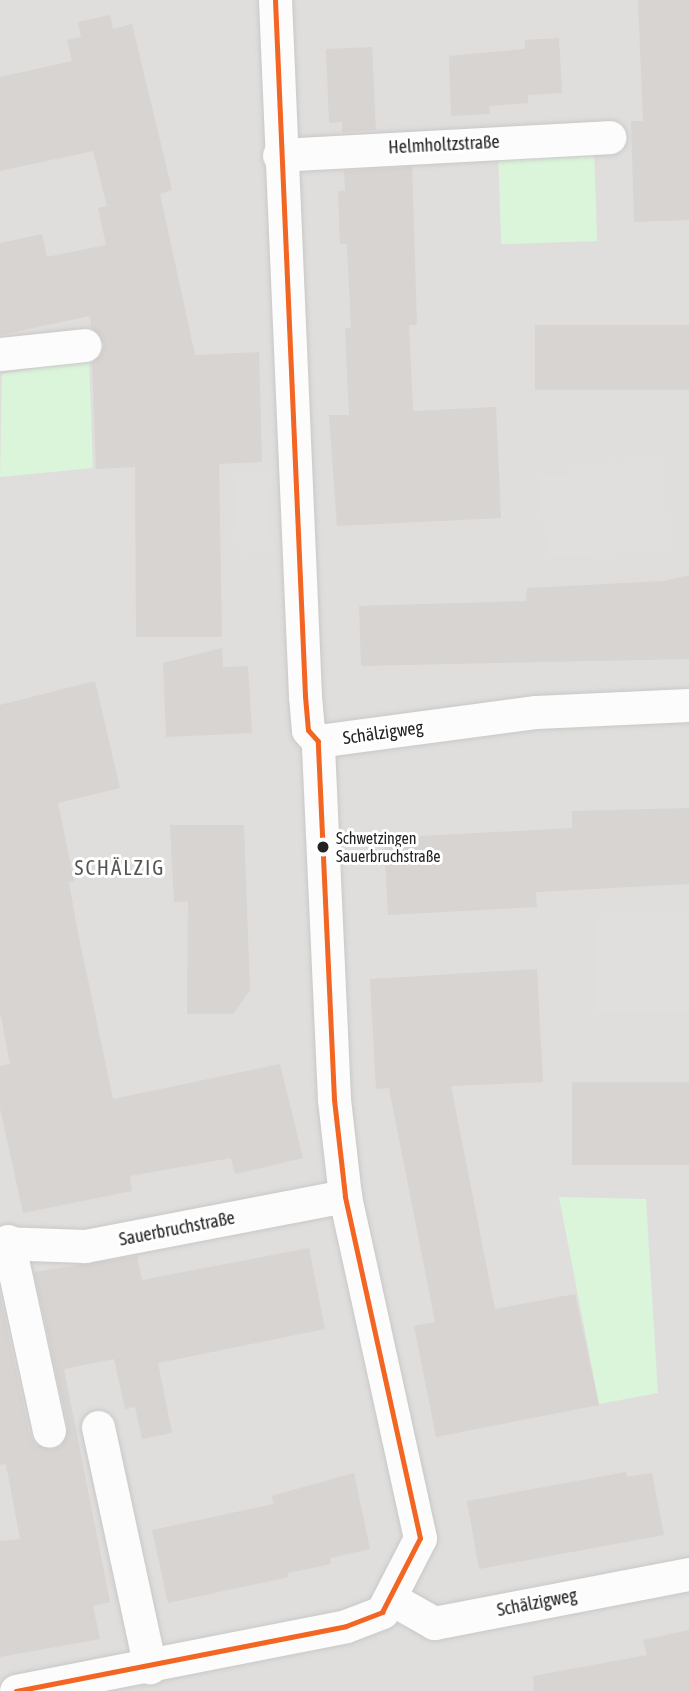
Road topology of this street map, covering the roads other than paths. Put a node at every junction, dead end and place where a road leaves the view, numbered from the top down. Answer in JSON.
{"nodes":[{"id":1,"x":275,"y":0,"type":"edge"},
{"id":2,"x":610,"y":138,"type":"dead end"},
{"id":3,"x":279,"y":155,"type":"junction"},
{"id":4,"x":85,"y":345,"type":"dead end"},
{"id":5,"x":0,"y":354,"type":"edge"},
{"id":6,"x":689,"y":705,"type":"edge"},
{"id":7,"x":318,"y":741,"type":"junction"},
{"id":8,"x":345,"y":1196,"type":"junction"},
{"id":9,"x":4,"y":1242,"type":"edge"},
{"id":10,"x":98,"y":1427,"type":"dead end"},
{"id":11,"x":49,"y":1431,"type":"dead end"},
{"id":12,"x":689,"y":1574,"type":"edge"},
{"id":13,"x":390,"y":1598,"type":"junction"},
{"id":14,"x":150,"y":1667,"type":"junction"},
{"id":15,"x":16,"y":1691,"type":"edge"}],
"edges":[{"from":1,"to":3,"type":"street"},
{"from":2,"to":3,"type":"street","name":"Helmholtzstraße"},
{"from":3,"to":7,"type":"street"},
{"from":4,"to":5,"type":"street"},
{"from":6,"to":7,"type":"street","name":"Schälzigweg"},
{"from":7,"to":8,"type":"street","name":"Schälzigweg"},
{"from":8,"to":9,"type":"street","name":"Sauerbruchstraße"},
{"from":8,"to":13,"type":"street","name":"Schälzigweg"},
{"from":9,"to":11,"type":"street","name":"Sauerbruchstraße"},
{"from":10,"to":14,"type":"street"},
{"from":12,"to":13,"type":"street","name":"Schälzigweg"},
{"from":13,"to":14,"type":"street","name":"Schälzigweg"},
{"from":14,"to":15,"type":"street","name":"Schälzigweg"}]}
